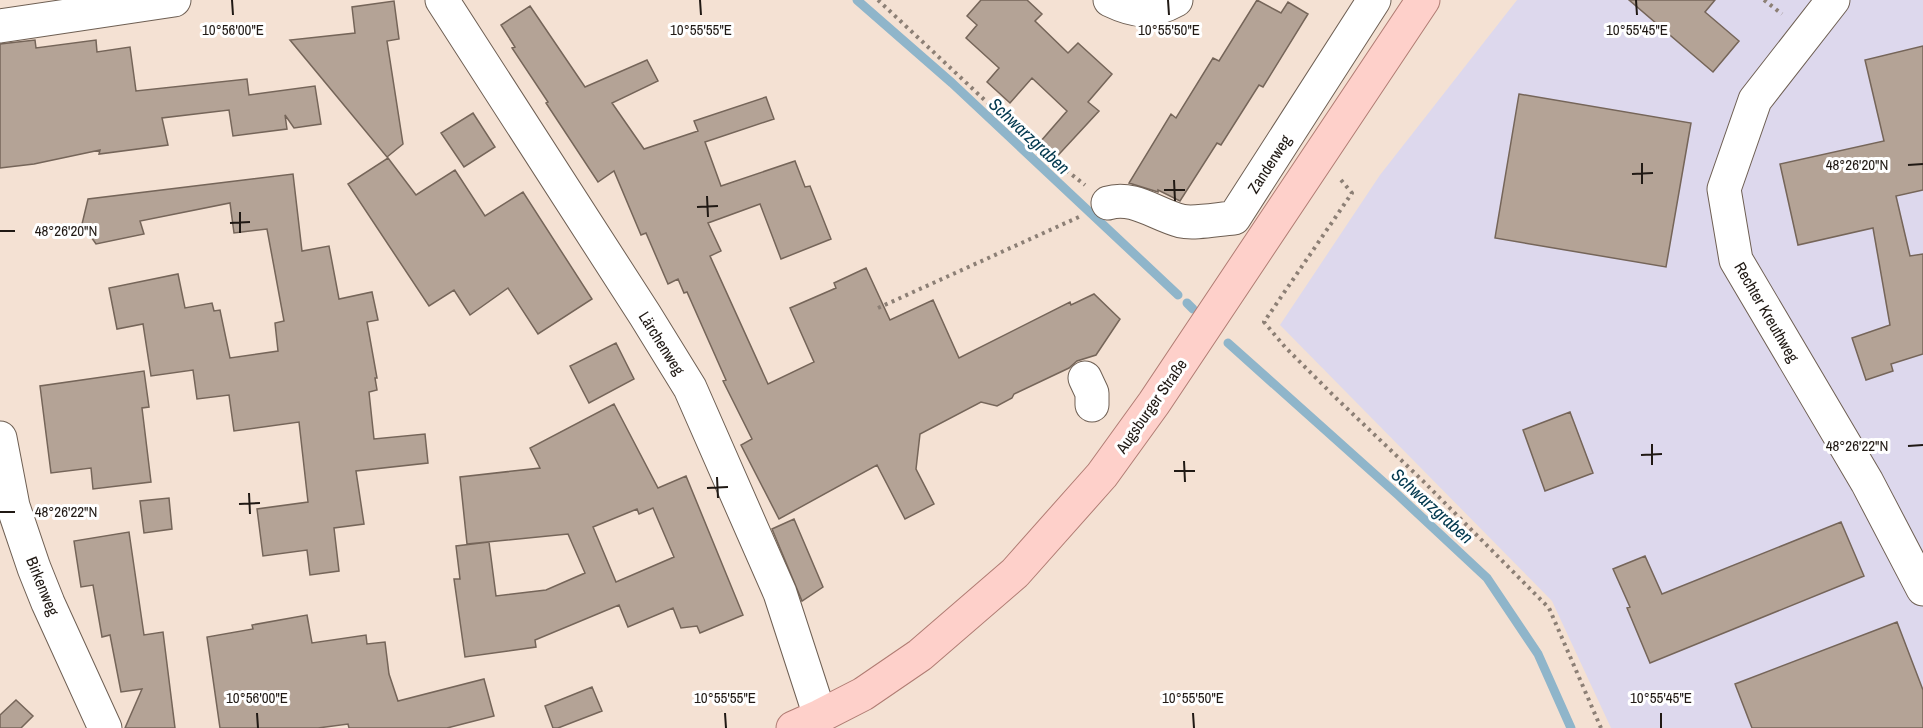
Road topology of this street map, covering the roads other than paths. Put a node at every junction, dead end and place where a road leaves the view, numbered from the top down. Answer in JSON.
{"nodes":[{"id":1,"x":174,"y":0,"type":"edge"},
{"id":2,"x":442,"y":0,"type":"edge"},
{"id":3,"x":1110,"y":0,"type":"edge"},
{"id":4,"x":1176,"y":0,"type":"edge"},
{"id":5,"x":1374,"y":0,"type":"edge"},
{"id":6,"x":1423,"y":0,"type":"edge"},
{"id":7,"x":1833,"y":0,"type":"edge"},
{"id":8,"x":0,"y":26,"type":"edge"},
{"id":9,"x":1108,"y":203,"type":"road end"},
{"id":10,"x":0,"y":438,"type":"edge"},
{"id":11,"x":1923,"y":589,"type":"edge"},
{"id":12,"x":806,"y":722,"type":"edge"},
{"id":13,"x":105,"y":728,"type":"edge"}],
"edges":[{"from":1,"to":8,"type":"street"},
{"from":2,"to":12,"type":"street","name":"Lärchenweg"},
{"from":3,"to":4,"type":"street"},
{"from":5,"to":9,"type":"street","name":"Zanderweg"},
{"from":6,"to":12,"type":"main road","name":"Augsburger Straße"},
{"from":7,"to":11,"type":"street","name":"Rechter Kreuthweg"},
{"from":10,"to":13,"type":"street","name":"Birkenweg"}]}
